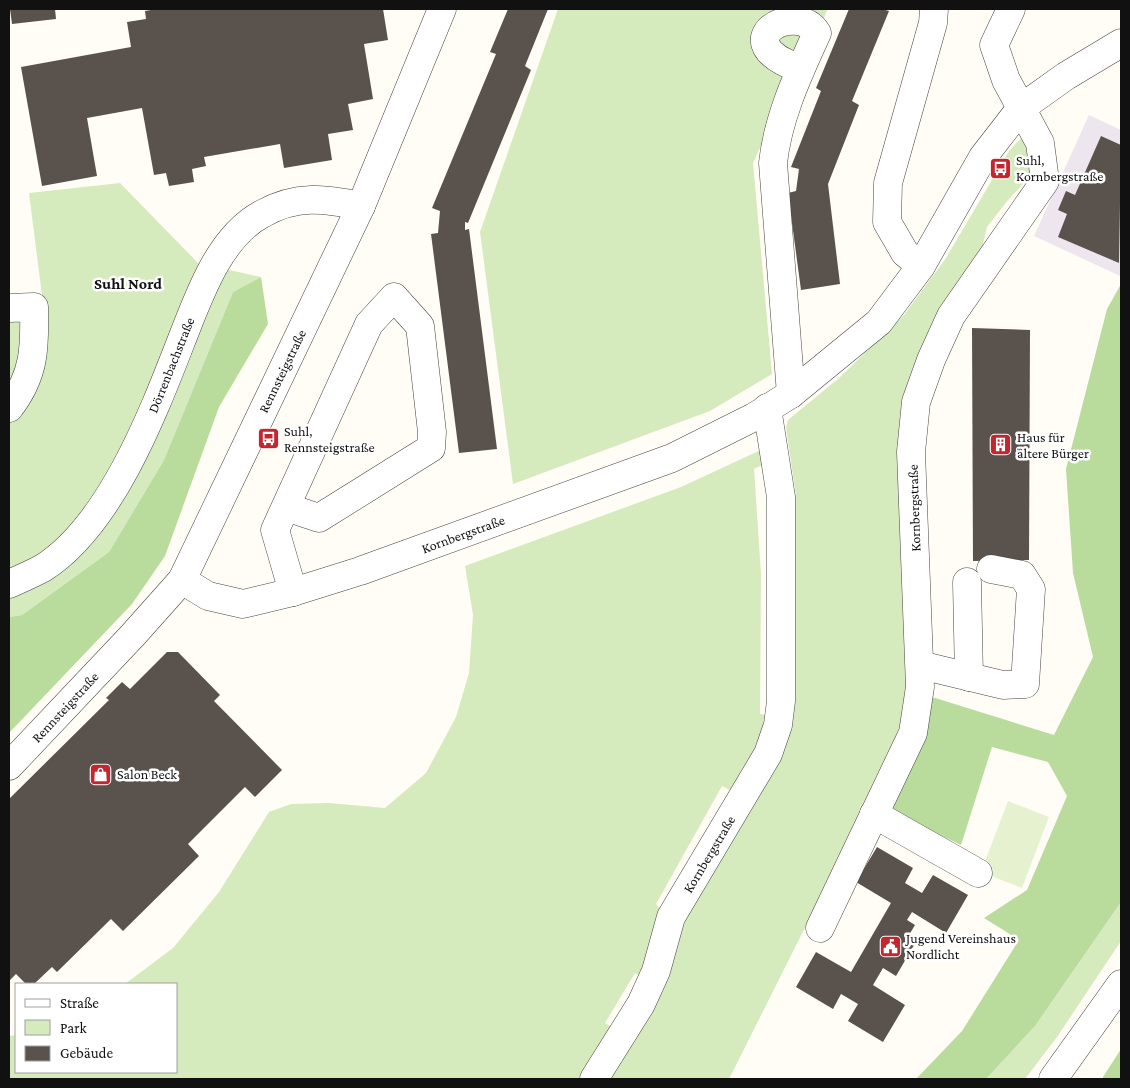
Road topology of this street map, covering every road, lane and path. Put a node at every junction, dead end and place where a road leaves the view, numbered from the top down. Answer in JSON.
{"nodes":[{"id":1,"x":442,"y":9,"type":"edge"},
{"id":2,"x":934,"y":9,"type":"edge"},
{"id":3,"x":1011,"y":9,"type":"edge"},
{"id":4,"x":1121,"y":43,"type":"edge"},
{"id":5,"x":801,"y":69,"type":"dead end"},
{"id":6,"x":1021,"y":108,"type":"junction"},
{"id":7,"x":361,"y":206,"type":"junction"},
{"id":8,"x":920,"y":266,"type":"junction"},
{"id":9,"x":9,"y":308,"type":"edge"},
{"id":10,"x":791,"y":394,"type":"junction"},
{"id":11,"x":9,"y":408,"type":"edge"},
{"id":12,"x":767,"y":408,"type":"junction"},
{"id":13,"x":286,"y":507,"type":"junction"},
{"id":14,"x":991,"y":570,"type":"dead end"},
{"id":15,"x":182,"y":580,"type":"junction"},
{"id":16,"x":967,"y":582,"type":"dead end"},
{"id":17,"x":9,"y":584,"type":"edge"},
{"id":18,"x":293,"y":592,"type":"junction"},
{"id":19,"x":920,"y":665,"type":"junction"},
{"id":20,"x":969,"y":677,"type":"junction"},
{"id":21,"x":9,"y":766,"type":"edge"},
{"id":22,"x":874,"y":814,"type":"junction"},
{"id":23,"x":978,"y":873,"type":"dead end"},
{"id":24,"x":820,"y":928,"type":"dead end"},
{"id":25,"x":1121,"y":984,"type":"edge"},
{"id":26,"x":1060,"y":1075,"type":"edge"},
{"id":27,"x":594,"y":1079,"type":"edge"}],
"edges":[{"from":1,"to":7,"type":"street","name":"Rennsteigstraße"},
{"from":2,"to":8,"type":"street"},
{"from":3,"to":6,"type":"street"},
{"from":4,"to":6,"type":"street","name":"Kornbergstraße"},
{"from":5,"to":10,"type":"street"},
{"from":6,"to":8,"type":"street","name":"Kornbergstraße"},
{"from":6,"to":19,"type":"street","name":"Kornbergstraße"},
{"from":7,"to":15,"type":"street","name":"Rennsteigstraße"},
{"from":7,"to":17,"type":"street","name":"Dörrenbachstraße"},
{"from":8,"to":10,"type":"street","name":"Kornbergstraße"},
{"from":9,"to":11,"type":"street"},
{"from":10,"to":12,"type":"street","name":"Kornbergstraße"},
{"from":12,"to":18,"type":"street","name":"Kornbergstraße"},
{"from":12,"to":27,"type":"street","name":"Kornbergstraße"},
{"from":13,"to":13,"type":"street"},
{"from":13,"to":18,"type":"street"},
{"from":14,"to":20,"type":"street"},
{"from":15,"to":18,"type":"street","name":"Kornbergstraße"},
{"from":15,"to":21,"type":"street","name":"Rennsteigstraße"},
{"from":16,"to":20,"type":"street"},
{"from":19,"to":20,"type":"street"},
{"from":19,"to":22,"type":"street","name":"Kornbergstraße"},
{"from":22,"to":23,"type":"street"},
{"from":22,"to":24,"type":"street","name":"Kornbergstraße"},
{"from":25,"to":26,"type":"street"}]}
